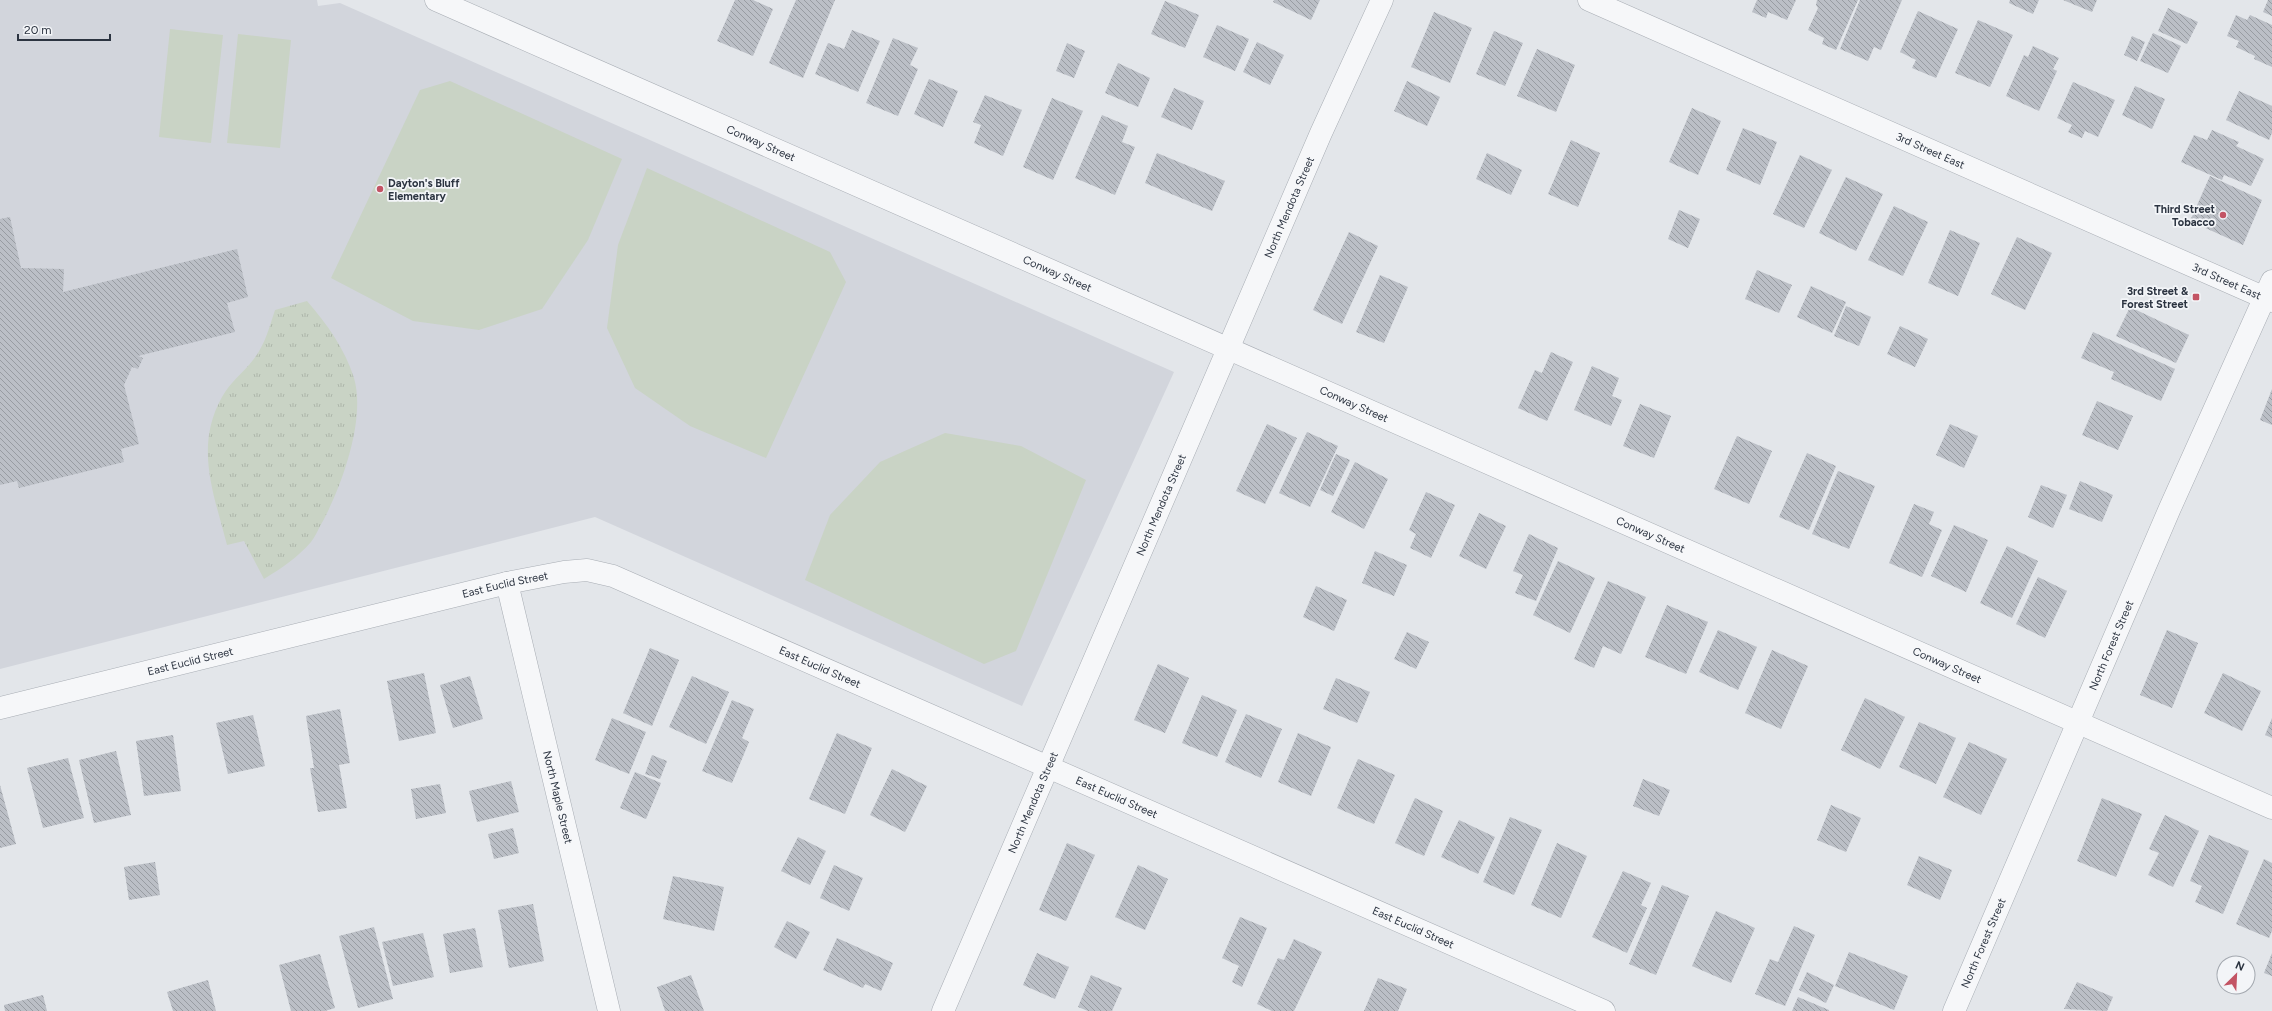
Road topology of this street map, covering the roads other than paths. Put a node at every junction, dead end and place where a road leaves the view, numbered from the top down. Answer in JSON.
{"nodes":[{"id":1,"x":436,"y":0,"type":"edge"},
{"id":2,"x":1382,"y":0,"type":"edge"},
{"id":3,"x":1589,"y":0,"type":"edge"},
{"id":4,"x":2270,"y":293,"type":"edge"},
{"id":5,"x":1230,"y":348,"type":"junction"},
{"id":6,"x":507,"y":584,"type":"junction"},
{"id":7,"x":0,"y":708,"type":"edge"},
{"id":8,"x":2078,"y":724,"type":"junction"},
{"id":9,"x":1048,"y":768,"type":"junction"},
{"id":10,"x":2272,"y":808,"type":"edge"},
{"id":11,"x":609,"y":1011,"type":"edge"},
{"id":12,"x":943,"y":1011,"type":"edge"},
{"id":13,"x":1604,"y":1011,"type":"edge"},
{"id":14,"x":1954,"y":1011,"type":"edge"}],
"edges":[{"from":1,"to":5,"type":"street","name":"Conway Street"},
{"from":2,"to":5,"type":"street","name":"North Mendota Street"},
{"from":3,"to":4,"type":"street","name":"3rd Street East"},
{"from":4,"to":8,"type":"street","name":"North Forest Street"},
{"from":5,"to":8,"type":"street","name":"Conway Street"},
{"from":5,"to":9,"type":"street","name":"North Mendota Street"},
{"from":6,"to":7,"type":"street","name":"East Euclid Street"},
{"from":6,"to":9,"type":"street","name":"East Euclid Street"},
{"from":6,"to":11,"type":"street","name":"North Maple Street"},
{"from":8,"to":10,"type":"street","name":"Conway Street"},
{"from":8,"to":14,"type":"street","name":"North Forest Street"},
{"from":9,"to":12,"type":"street","name":"North Mendota Street"},
{"from":9,"to":13,"type":"street","name":"East Euclid Street"}]}
